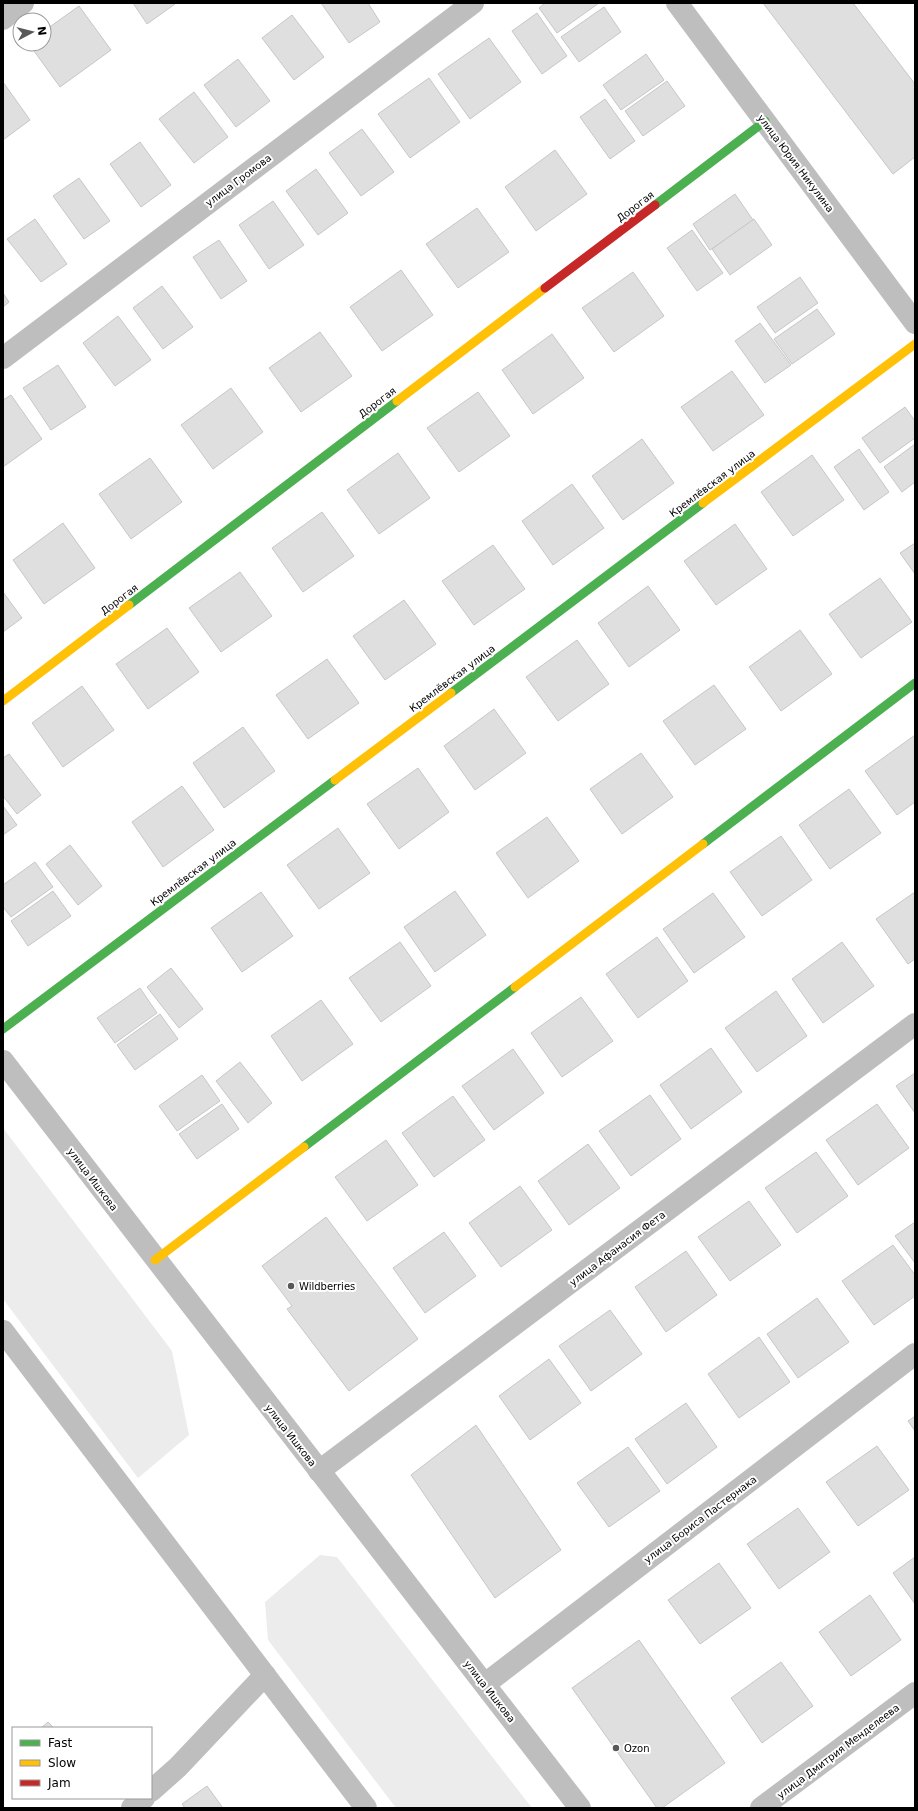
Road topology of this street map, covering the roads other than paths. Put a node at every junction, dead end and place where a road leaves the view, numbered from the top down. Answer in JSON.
{"nodes":[{"id":1,"x":24,"y":3,"type":"edge"},
{"id":2,"x":473,"y":3,"type":"edge"},
{"id":3,"x":677,"y":3,"type":"edge"},
{"id":4,"x":3,"y":18,"type":"edge"},
{"id":5,"x":765,"y":121,"type":"junction"},
{"id":6,"x":915,"y":323,"type":"edge"},
{"id":7,"x":915,"y":344,"type":"edge"},
{"id":8,"x":3,"y":358,"type":"edge"},
{"id":9,"x":915,"y":683,"type":"edge"},
{"id":10,"x":3,"y":701,"type":"edge"},
{"id":11,"x":915,"y":1024,"type":"edge"},
{"id":12,"x":3,"y":1029,"type":"edge"},
{"id":13,"x":3,"y":1061,"type":"edge"},
{"id":14,"x":155,"y":1260,"type":"junction"},
{"id":15,"x":3,"y":1331,"type":"edge"},
{"id":16,"x":915,"y":1354,"type":"edge"},
{"id":17,"x":318,"y":1472,"type":"junction"},
{"id":18,"x":265,"y":1675,"type":"junction"},
{"id":19,"x":485,"y":1684,"type":"junction"},
{"id":20,"x":915,"y":1693,"type":"edge"},
{"id":21,"x":152,"y":1790,"type":"edge"},
{"id":22,"x":143,"y":1799,"type":"edge"},
{"id":23,"x":132,"y":1808,"type":"edge"},
{"id":24,"x":366,"y":1808,"type":"edge"},
{"id":25,"x":580,"y":1808,"type":"edge"},
{"id":26,"x":761,"y":1808,"type":"edge"}],
"edges":[{"from":1,"to":4,"type":"street"},
{"from":2,"to":8,"type":"street","name":"улица Громова"},
{"from":3,"to":5,"type":"street","name":"улица Юрия Никулина"},
{"from":5,"to":6,"type":"street","name":"улица Юрия Никулина"},
{"from":5,"to":10,"type":"street","name":"Дорогая"},
{"from":7,"to":12,"type":"street","name":"Кремлёвская улица"},
{"from":9,"to":14,"type":"street"},
{"from":11,"to":17,"type":"street","name":"улица Афанасия Фета"},
{"from":13,"to":14,"type":"street","name":"улица Ишкова"},
{"from":14,"to":17,"type":"street","name":"улица Ишкова"},
{"from":15,"to":18,"type":"street"},
{"from":16,"to":19,"type":"street","name":"улица Бориса Пастернака"},
{"from":17,"to":19,"type":"street","name":"улица Ишкова"},
{"from":18,"to":21,"type":"street"},
{"from":18,"to":24,"type":"street"},
{"from":19,"to":25,"type":"street","name":"улица Ишкова"},
{"from":20,"to":26,"type":"street","name":"улица Дмитрия Менделеева"},
{"from":22,"to":23,"type":"street"}]}
